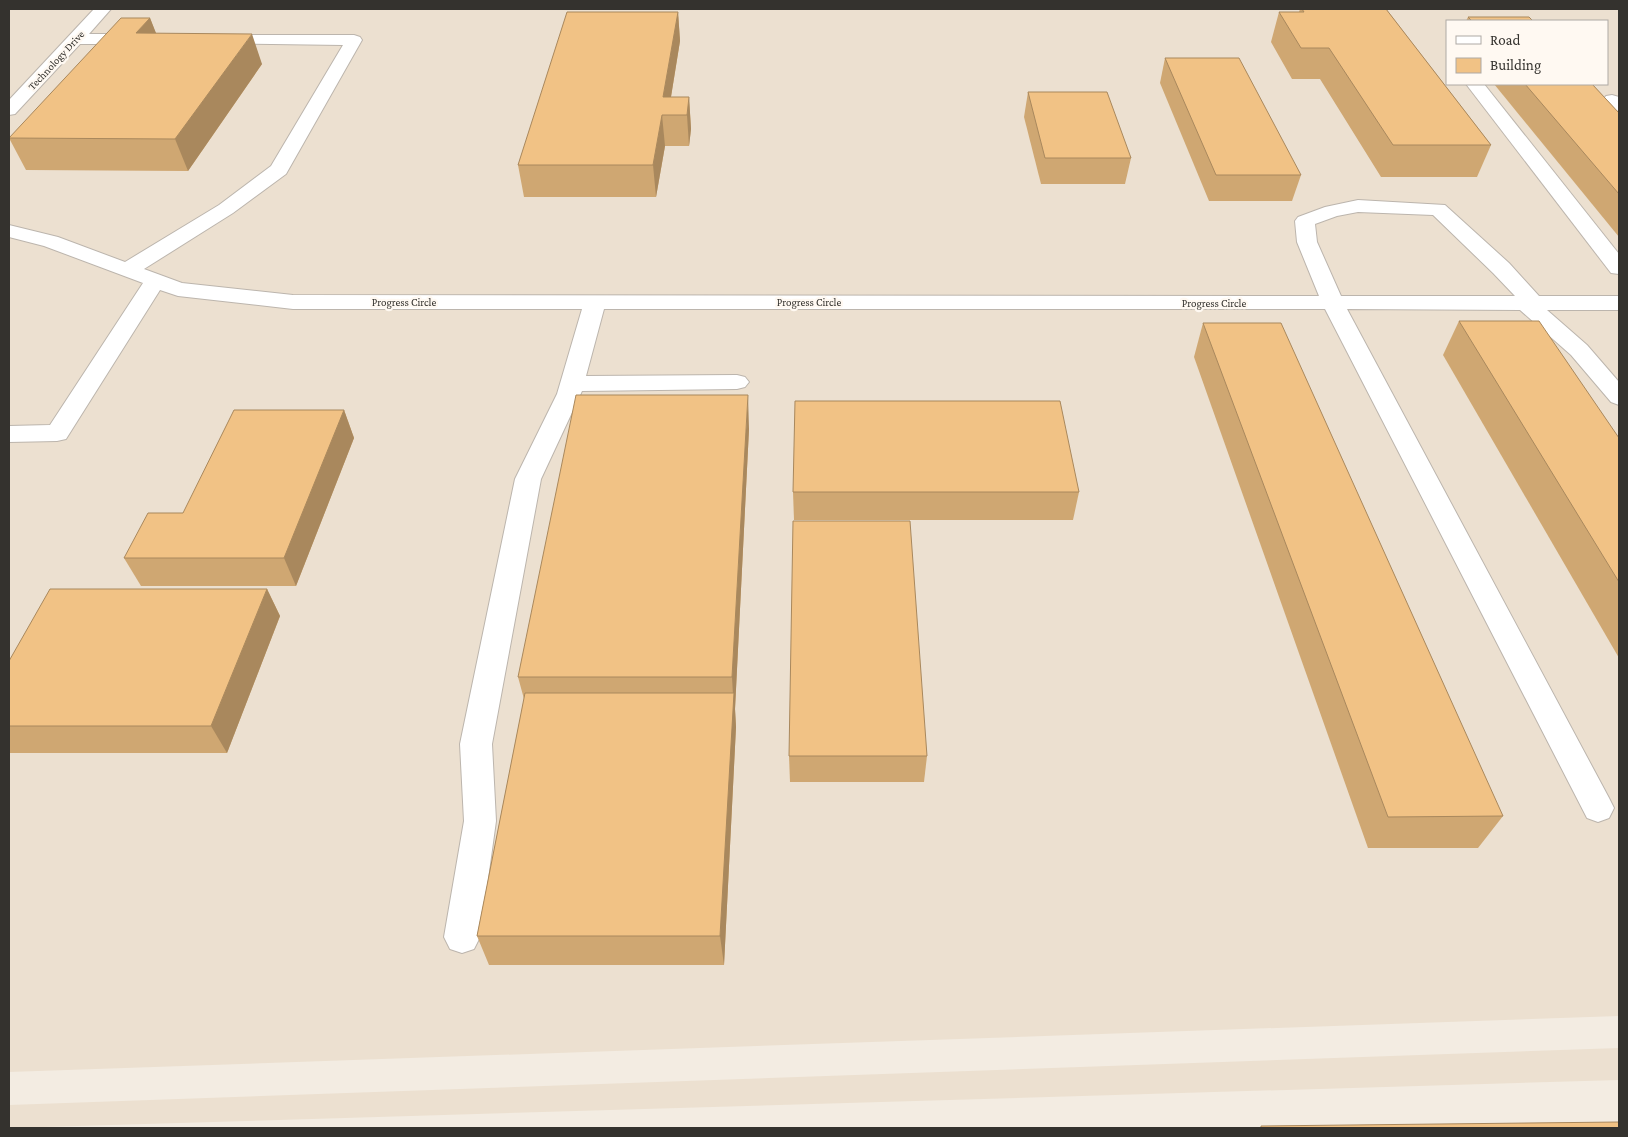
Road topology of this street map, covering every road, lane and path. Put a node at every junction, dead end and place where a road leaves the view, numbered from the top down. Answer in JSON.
{"nodes":[{"id":1,"x":103,"y":9,"type":"edge"},
{"id":2,"x":75,"y":39,"type":"junction"},
{"id":3,"x":153,"y":39,"type":"edge"},
{"id":4,"x":201,"y":40,"type":"edge"},
{"id":5,"x":1476,"y":85,"type":"edge"},
{"id":6,"x":9,"y":110,"type":"edge"},
{"id":7,"x":9,"y":231,"type":"edge"},
{"id":8,"x":1619,"y":268,"type":"edge"},
{"id":9,"x":127,"y":270,"type":"junction"},
{"id":10,"x":156,"y":281,"type":"junction"},
{"id":11,"x":595,"y":302,"type":"junction"},
{"id":12,"x":1333,"y":303,"type":"junction"},
{"id":13,"x":1530,"y":303,"type":"junction"},
{"id":14,"x":1619,"y":303,"type":"edge"},
{"id":15,"x":737,"y":382,"type":"dead end"},
{"id":16,"x":572,"y":384,"type":"junction"},
{"id":17,"x":1619,"y":397,"type":"edge"},
{"id":18,"x":9,"y":434,"type":"edge"},
{"id":19,"x":1598,"y":808,"type":"dead end"},
{"id":20,"x":462,"y":937,"type":"dead end"}],
"edges":[{"from":1,"to":2,"type":"street","name":"Technology Drive"},
{"from":2,"to":3,"type":"street"},
{"from":2,"to":6,"type":"street","name":"Technology Drive"},
{"from":4,"to":9,"type":"street"},
{"from":5,"to":8,"type":"street"},
{"from":7,"to":9,"type":"street","name":"Progress Circle"},
{"from":9,"to":10,"type":"street","name":"Progress Circle"},
{"from":10,"to":11,"type":"street","name":"Progress Circle"},
{"from":10,"to":18,"type":"street"},
{"from":11,"to":12,"type":"street","name":"Progress Circle"},
{"from":11,"to":16,"type":"street"},
{"from":12,"to":13,"type":"street","name":"Progress Circle"},
{"from":12,"to":13,"type":"street"},
{"from":12,"to":19,"type":"street"},
{"from":13,"to":14,"type":"street","name":"Progress Circle"},
{"from":13,"to":17,"type":"street"},
{"from":15,"to":16,"type":"street"},
{"from":16,"to":20,"type":"street"}]}
